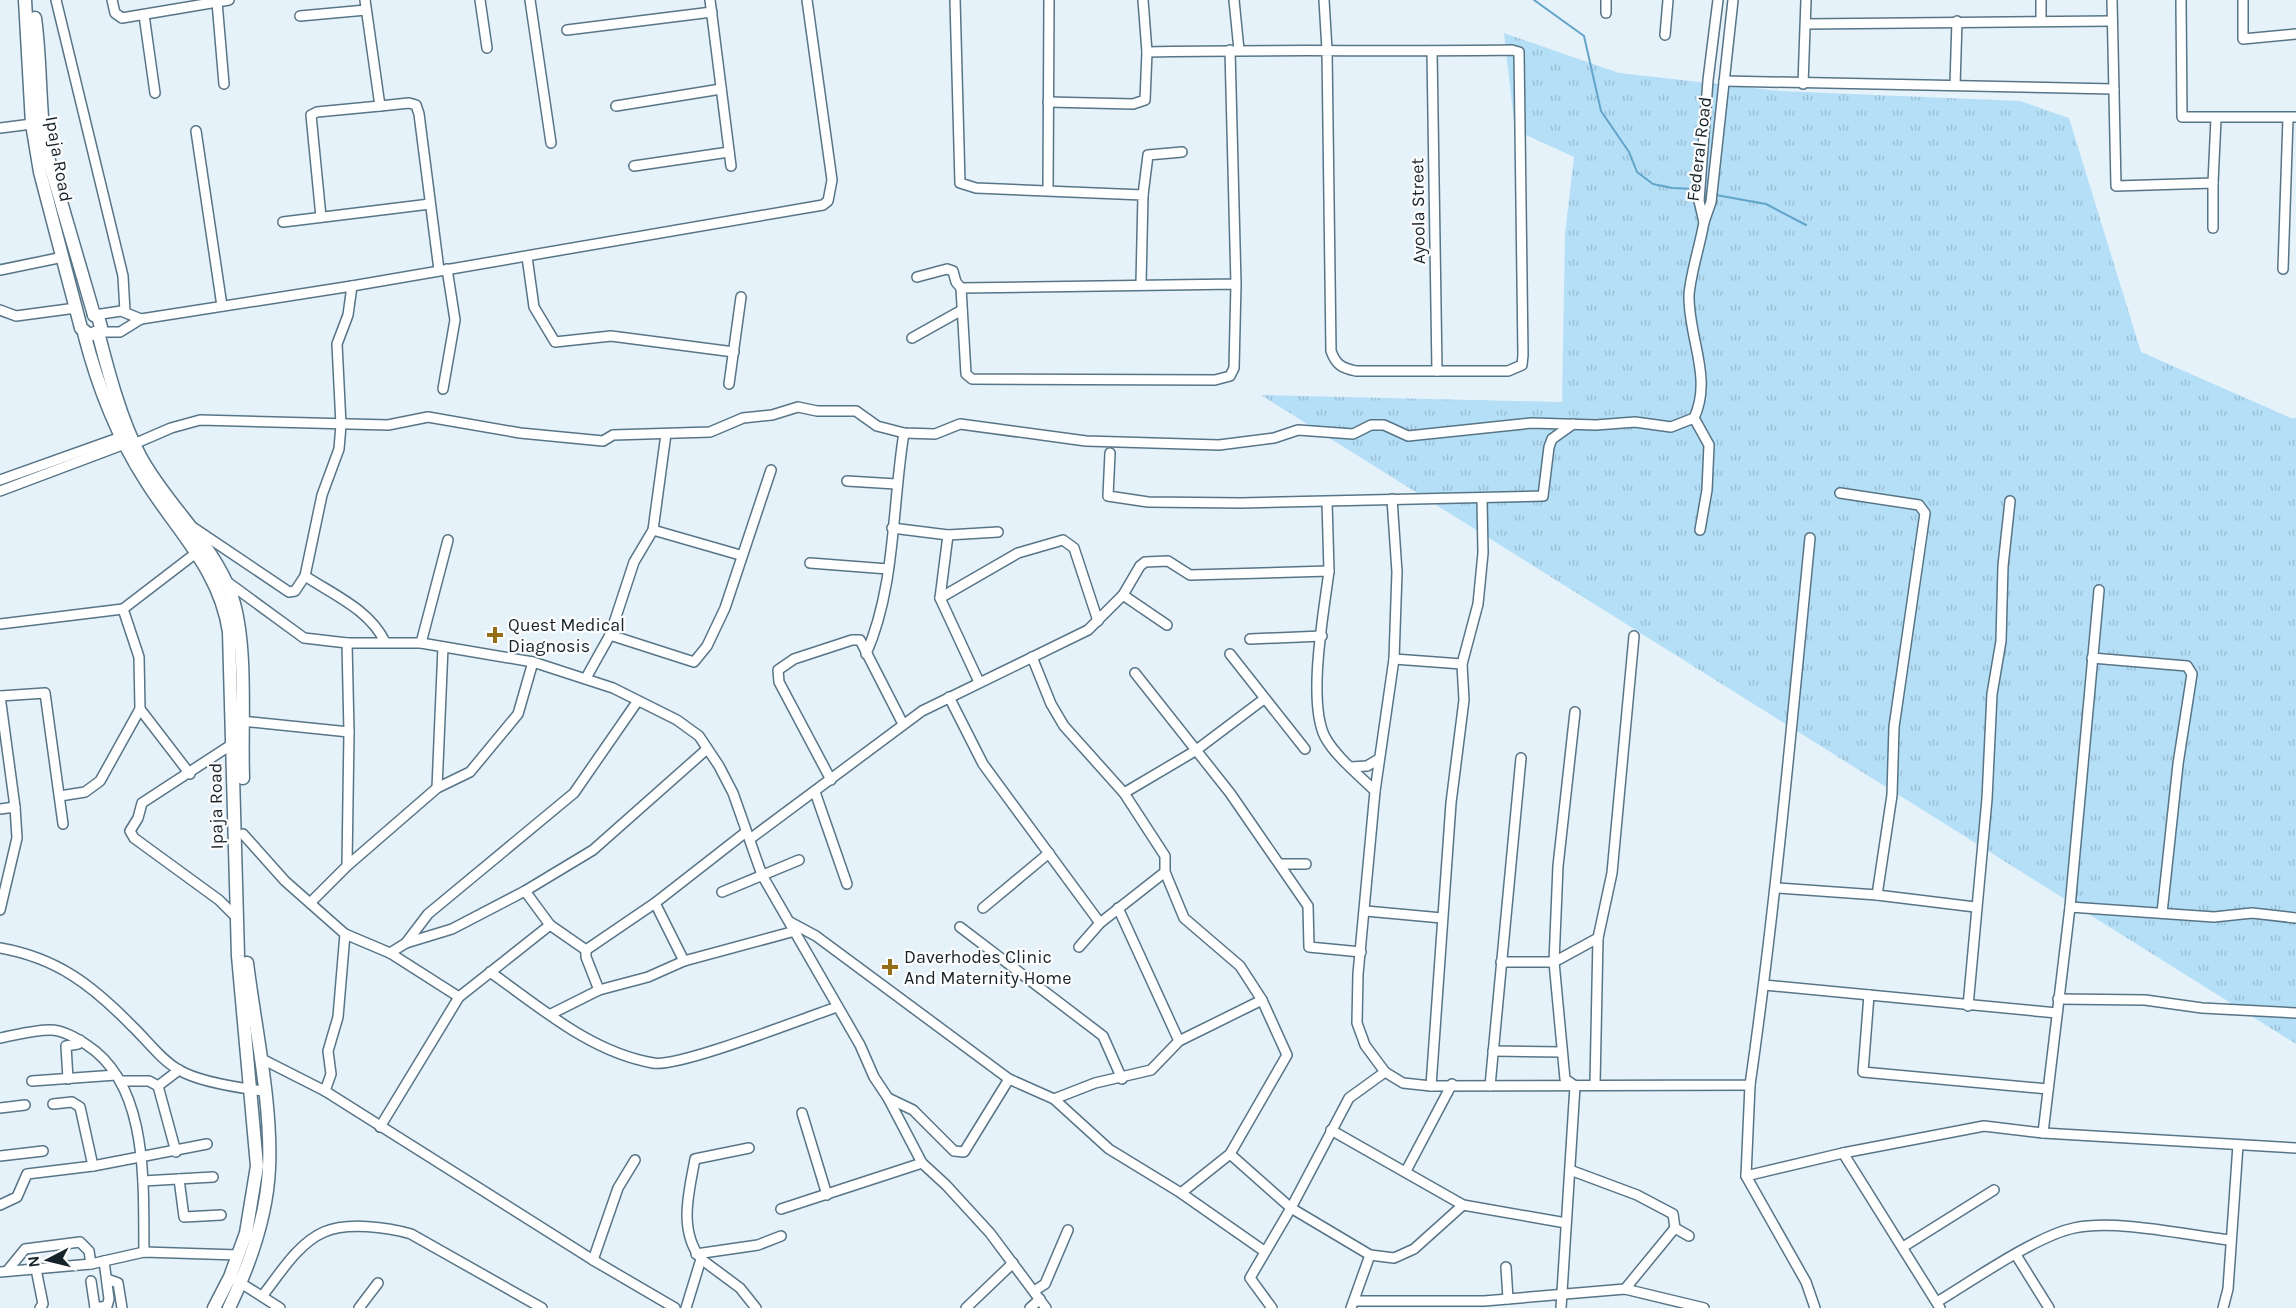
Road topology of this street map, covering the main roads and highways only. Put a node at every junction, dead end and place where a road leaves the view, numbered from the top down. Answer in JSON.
{"nodes":[{"id":1,"x":25,"y":0,"type":"edge"},
{"id":2,"x":32,"y":0,"type":"edge"},
{"id":3,"x":94,"y":315,"type":"junction"},
{"id":4,"x":83,"y":327,"type":"junction"},
{"id":5,"x":98,"y":332,"type":"junction"},
{"id":6,"x":127,"y":442,"type":"junction"},
{"id":7,"x":237,"y":741,"type":"junction"},
{"id":8,"x":258,"y":1090,"type":"junction"},
{"id":9,"x":236,"y":1280,"type":"junction"},
{"id":10,"x":214,"y":1308,"type":"edge"},
{"id":11,"x":229,"y":1308,"type":"edge"}],
"edges":[{"from":1,"to":4,"type":"main road","name":"Ipaja Road"},
{"from":2,"to":3,"type":"main road","name":"Ipaja Road"},
{"from":3,"to":4,"type":"main road"},
{"from":3,"to":5,"type":"main road"},
{"from":4,"to":5,"type":"main road"},
{"from":4,"to":6,"type":"main road","name":"Ipaja Road"},
{"from":5,"to":6,"type":"main road","name":"Ipaja Road"},
{"from":6,"to":7,"type":"main road","name":"Ipaja Road"},
{"from":6,"to":7,"type":"main road","name":"Ipaja Road"},
{"from":7,"to":8,"type":"main road","name":"Ipaja Road"},
{"from":7,"to":8,"type":"main road","name":"Ipaja Road"},
{"from":8,"to":9,"type":"main road","name":"Ipaja Road"},
{"from":8,"to":9,"type":"main road","name":"Ipaja Road"},
{"from":9,"to":10,"type":"main road","name":"Ipaja Road"},
{"from":9,"to":11,"type":"main road","name":"Ipaja Road"}]}
